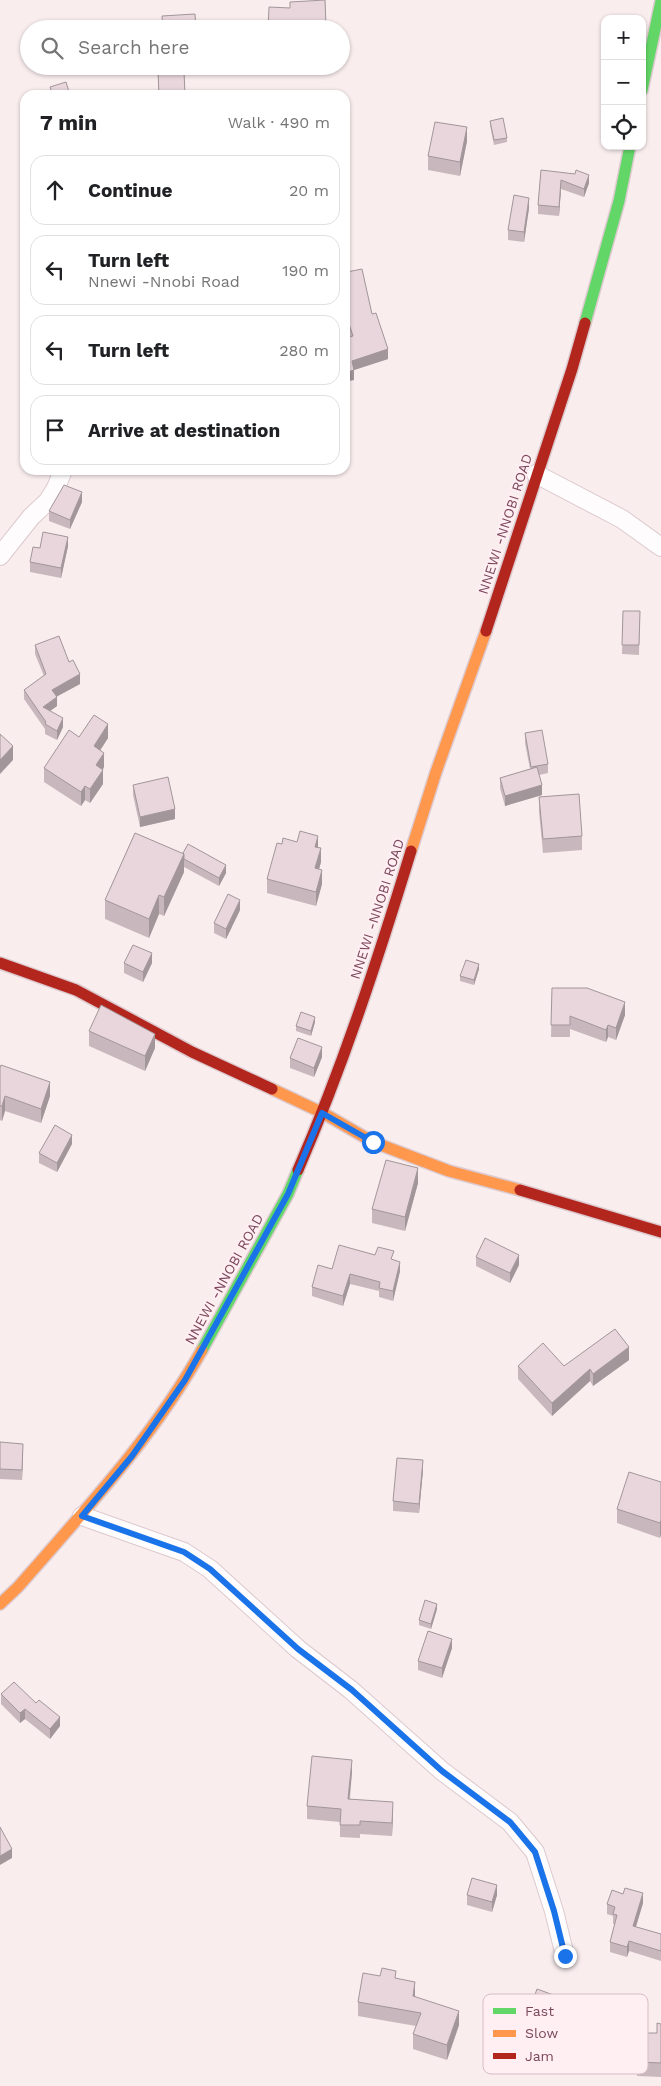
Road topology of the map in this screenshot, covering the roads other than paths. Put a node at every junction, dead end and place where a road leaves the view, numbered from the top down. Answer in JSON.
{"nodes":[{"id":1,"x":661,"y":1,"type":"edge"},
{"id":2,"x":655,"y":56,"type":"edge"},
{"id":3,"x":646,"y":80,"type":"edge"},
{"id":4,"x":629,"y":150,"type":"edge"},
{"id":5,"x":536,"y":474,"type":"junction"},
{"id":6,"x":61,"y":475,"type":"edge"},
{"id":7,"x":661,"y":547,"type":"edge"},
{"id":8,"x":0,"y":556,"type":"edge"},
{"id":9,"x":0,"y":963,"type":"edge"},
{"id":10,"x":322,"y":1113,"type":"junction"},
{"id":11,"x":661,"y":1232,"type":"edge"},
{"id":12,"x":82,"y":1516,"type":"junction"},
{"id":13,"x":0,"y":1604,"type":"edge"},
{"id":14,"x":565,"y":1956,"type":"dead end"}],
"edges":[{"from":1,"to":2,"type":"main road"},
{"from":2,"to":3,"type":"main road"},
{"from":4,"to":5,"type":"main road","name":"NNEWI -NNOBI ROAD"},
{"from":5,"to":7,"type":"street"},
{"from":5,"to":10,"type":"main road","name":"NNEWI -NNOBI ROAD"},
{"from":6,"to":8,"type":"street"},
{"from":9,"to":10,"type":"main road"},
{"from":10,"to":11,"type":"main road"},
{"from":10,"to":12,"type":"main road","name":"NNEWI -NNOBI ROAD"},
{"from":12,"to":13,"type":"main road","name":"NNEWI -NNOBI ROAD"},
{"from":12,"to":14,"type":"street"}]}
